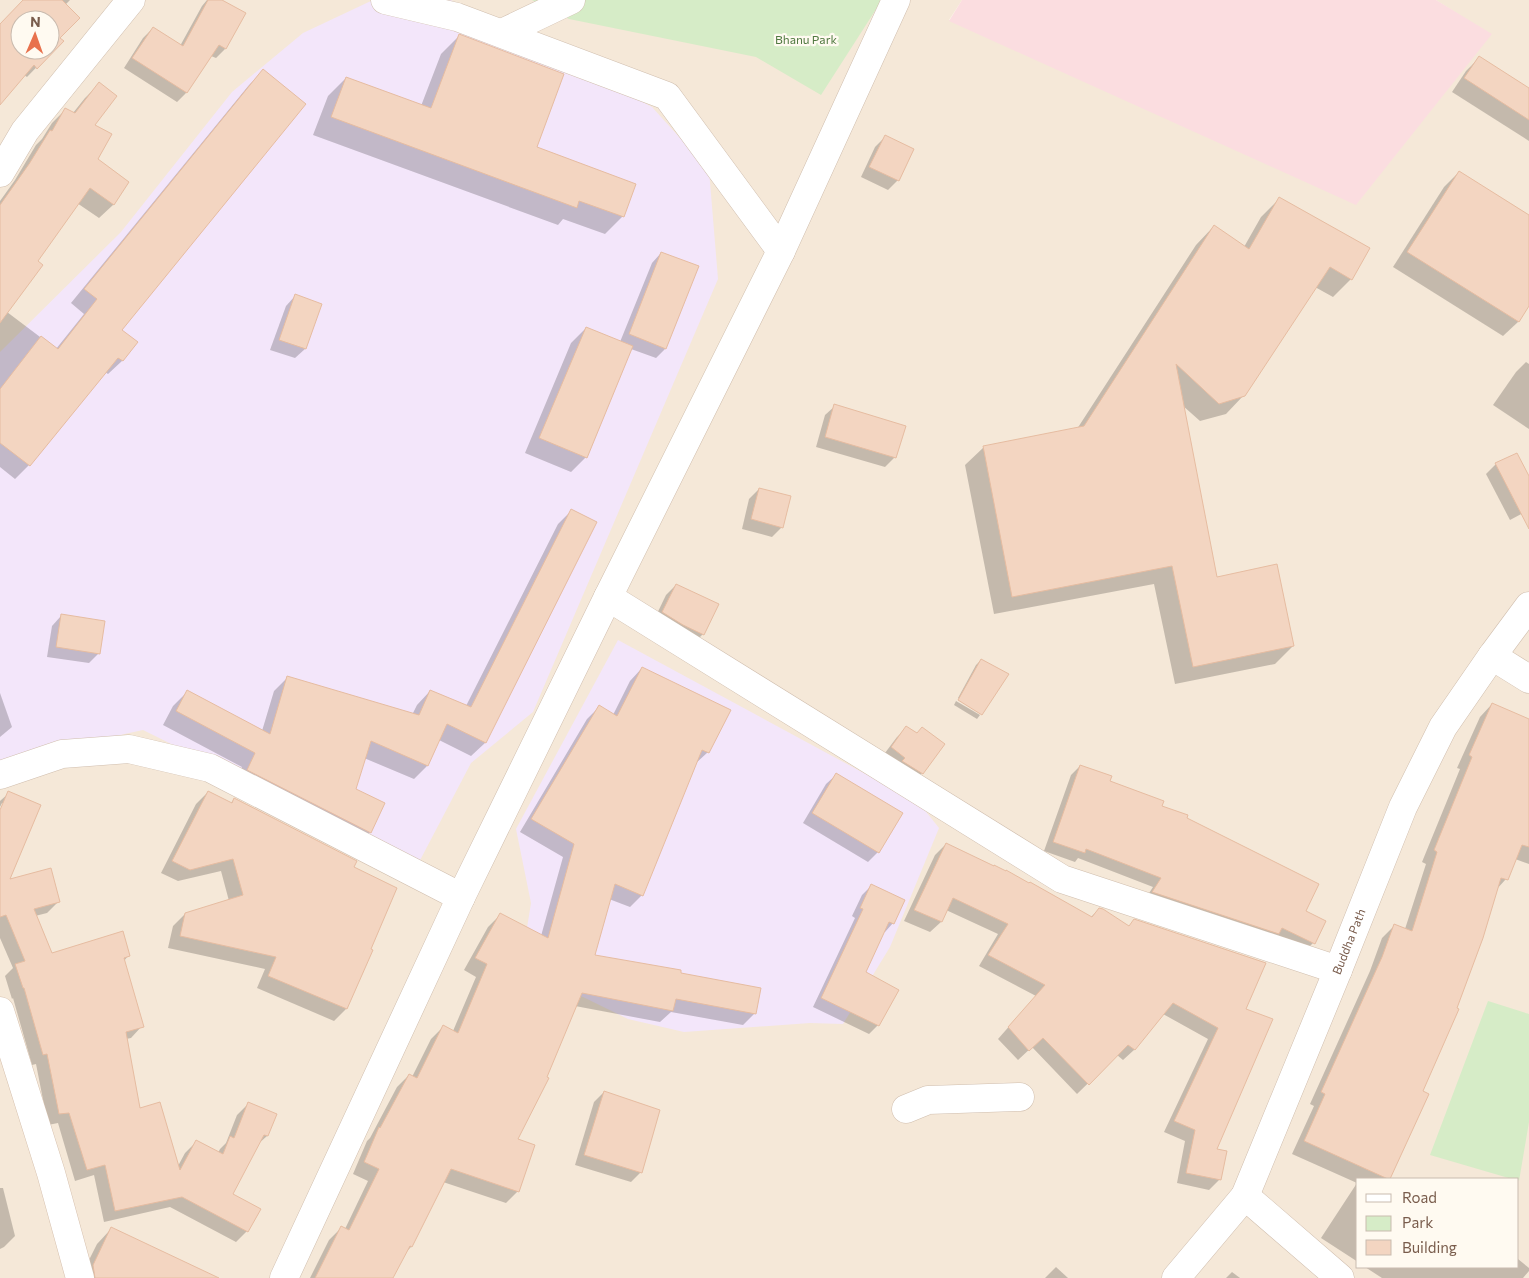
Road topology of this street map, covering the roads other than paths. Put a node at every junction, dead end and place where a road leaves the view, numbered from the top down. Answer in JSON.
{"nodes":[{"id":1,"x":131,"y":0,"type":"edge"},
{"id":2,"x":385,"y":0,"type":"edge"},
{"id":3,"x":571,"y":0,"type":"edge"},
{"id":4,"x":896,"y":0,"type":"edge"},
{"id":5,"x":459,"y":8,"type":"edge"},
{"id":6,"x":502,"y":33,"type":"junction"},
{"id":7,"x":0,"y":173,"type":"edge"},
{"id":8,"x":781,"y":251,"type":"junction"},
{"id":9,"x":608,"y":596,"type":"junction"},
{"id":10,"x":1529,"y":606,"type":"edge"},
{"id":11,"x":1492,"y":656,"type":"junction"},
{"id":12,"x":1529,"y":679,"type":"edge"},
{"id":13,"x":0,"y":775,"type":"edge"},
{"id":14,"x":461,"y":897,"type":"junction"},
{"id":15,"x":1338,"y":970,"type":"junction"},
{"id":16,"x":0,"y":1012,"type":"edge"},
{"id":17,"x":1020,"y":1097,"type":"dead end"},
{"id":18,"x":906,"y":1109,"type":"dead end"},
{"id":19,"x":1245,"y":1196,"type":"junction"},
{"id":20,"x":80,"y":1278,"type":"edge"},
{"id":21,"x":284,"y":1278,"type":"edge"},
{"id":22,"x":1176,"y":1278,"type":"edge"},
{"id":23,"x":1340,"y":1278,"type":"edge"}],
"edges":[{"from":1,"to":7,"type":"street"},
{"from":2,"to":5,"type":"street"},
{"from":3,"to":6,"type":"street"},
{"from":4,"to":8,"type":"street"},
{"from":5,"to":6,"type":"street"},
{"from":6,"to":8,"type":"street"},
{"from":8,"to":9,"type":"street"},
{"from":9,"to":14,"type":"street"},
{"from":9,"to":15,"type":"street"},
{"from":10,"to":11,"type":"street","name":"Buddha Path"},
{"from":11,"to":12,"type":"street"},
{"from":11,"to":15,"type":"street","name":"Buddha Path"},
{"from":13,"to":14,"type":"street"},
{"from":14,"to":21,"type":"street"},
{"from":15,"to":19,"type":"street","name":"Buddha Path"},
{"from":16,"to":20,"type":"street"},
{"from":17,"to":18,"type":"street"},
{"from":19,"to":22,"type":"street","name":"Buddha Path"},
{"from":19,"to":23,"type":"street"}]}
